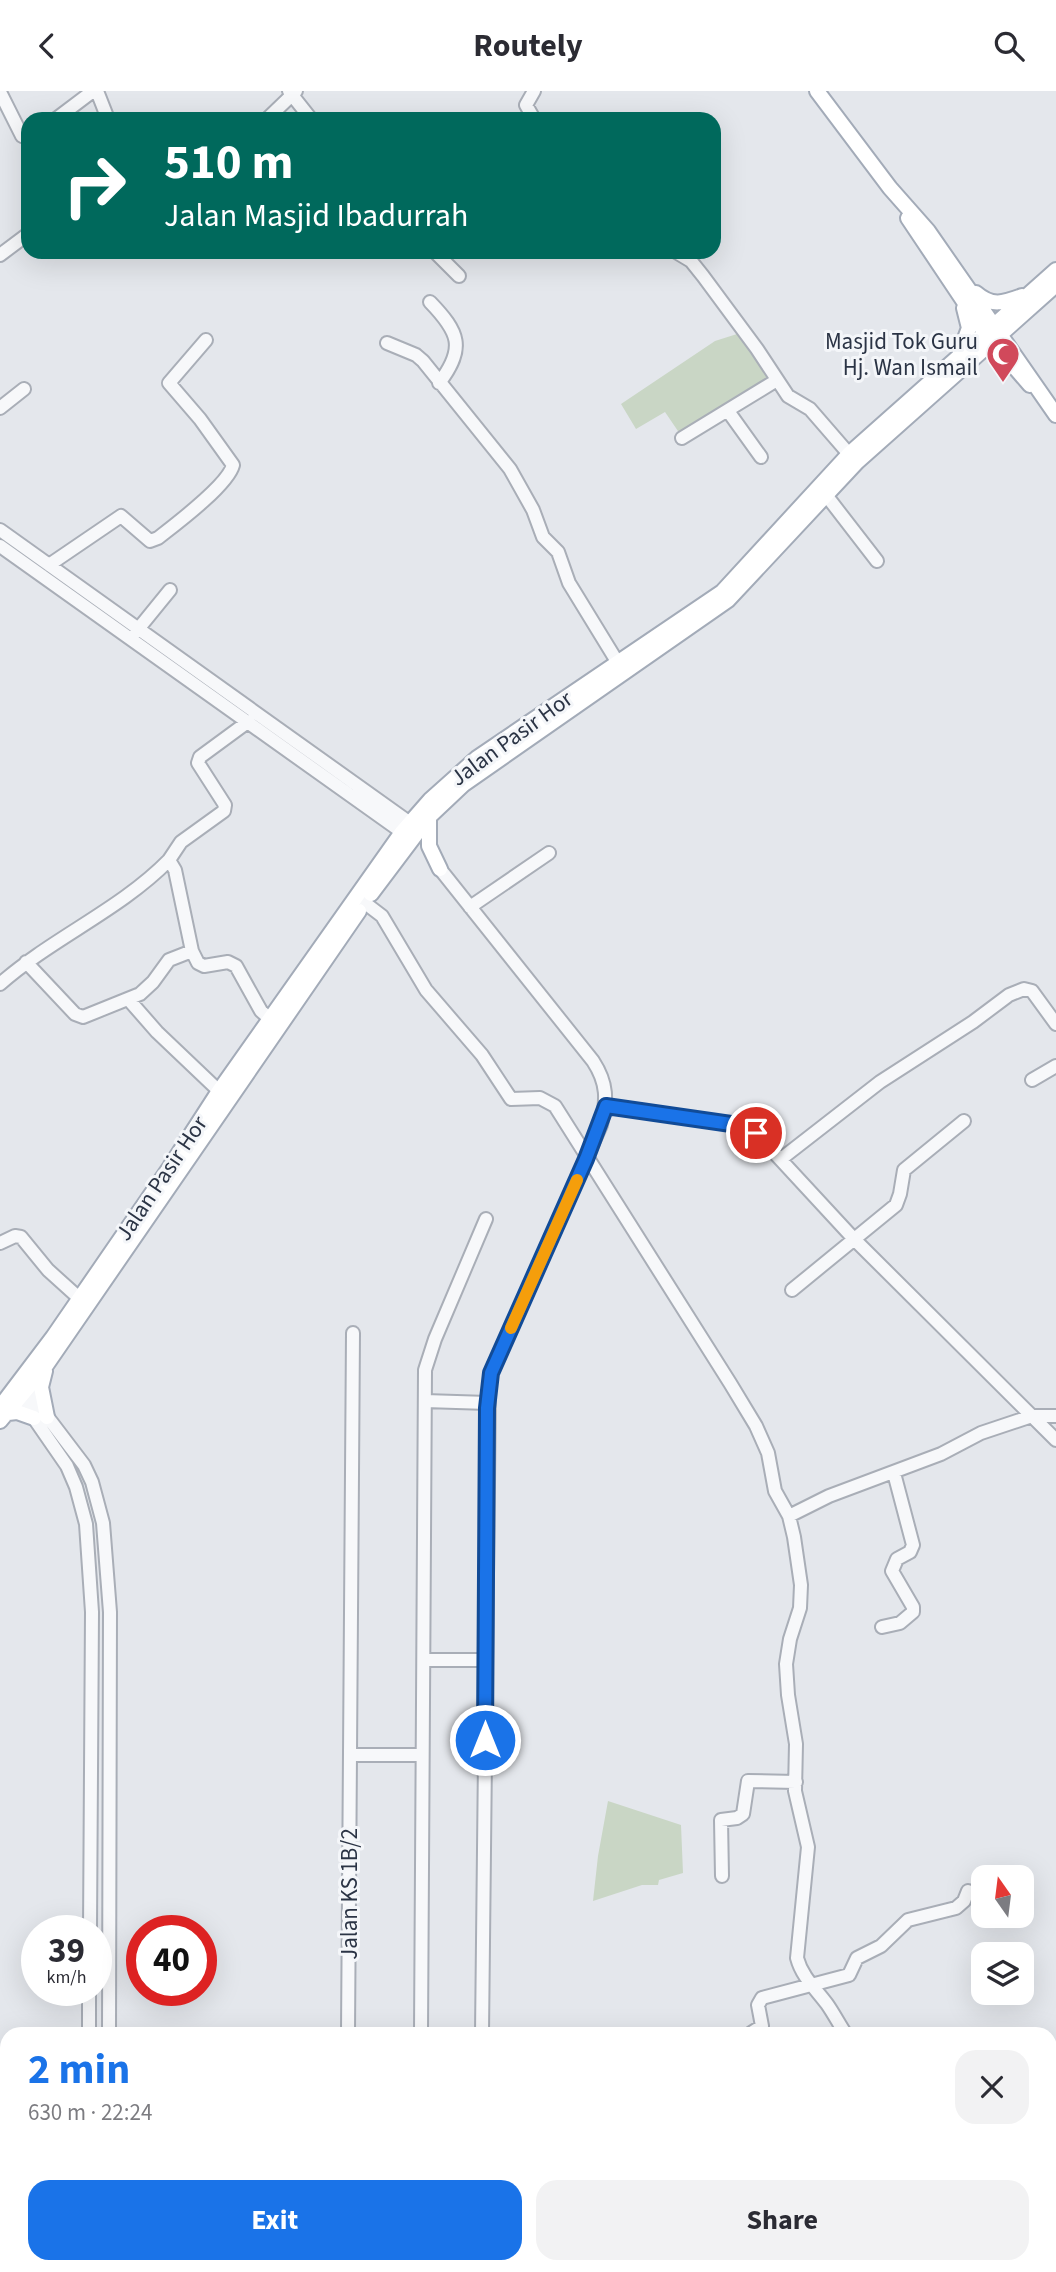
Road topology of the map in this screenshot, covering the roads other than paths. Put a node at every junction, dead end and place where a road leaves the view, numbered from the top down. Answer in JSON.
{"nodes":[{"id":1,"x":95,"y":91,"type":"edge"},
{"id":2,"x":534,"y":91,"type":"edge"},
{"id":3,"x":817,"y":91,"type":"edge"},
{"id":4,"x":0,"y":92,"type":"edge"},
{"id":5,"x":293,"y":92,"type":"edge"},
{"id":6,"x":65,"y":112,"type":"edge"},
{"id":7,"x":105,"y":112,"type":"edge"},
{"id":8,"x":274,"y":112,"type":"edge"},
{"id":9,"x":306,"y":112,"type":"edge"},
{"id":10,"x":530,"y":112,"type":"edge"},
{"id":11,"x":21,"y":135,"type":"edge"},
{"id":12,"x":21,"y":239,"type":"edge"},
{"id":13,"x":0,"y":255,"type":"edge"},
{"id":14,"x":442,"y":259,"type":"edge"},
{"id":15,"x":688,"y":259,"type":"edge"},
{"id":16,"x":1056,"y":270,"type":"edge"},
{"id":17,"x":460,"y":276,"type":"dead end"},
{"id":18,"x":1056,"y":285,"type":"edge"},
{"id":19,"x":961,"y":288,"type":"junction"},
{"id":20,"x":1029,"y":301,"type":"junction"},
{"id":21,"x":430,"y":302,"type":"dead end"},
{"id":22,"x":993,"y":333,"type":"junction"},
{"id":23,"x":206,"y":340,"type":"dead end"},
{"id":24,"x":387,"y":343,"type":"dead end"},
{"id":25,"x":963,"y":359,"type":"junction"},
{"id":26,"x":1020,"y":368,"type":"junction"},
{"id":27,"x":777,"y":380,"type":"junction"},
{"id":28,"x":439,"y":383,"type":"junction"},
{"id":29,"x":24,"y":389,"type":"dead end"},
{"id":30,"x":0,"y":408,"type":"edge"},
{"id":31,"x":728,"y":411,"type":"junction"},
{"id":32,"x":1056,"y":415,"type":"edge"},
{"id":33,"x":682,"y":438,"type":"dead end"},
{"id":34,"x":849,"y":454,"type":"junction"},
{"id":35,"x":761,"y":457,"type":"dead end"},
{"id":36,"x":826,"y":495,"type":"junction"},
{"id":37,"x":0,"y":530,"type":"edge"},
{"id":38,"x":0,"y":546,"type":"edge"},
{"id":39,"x":877,"y":561,"type":"dead end"},
{"id":40,"x":49,"y":565,"type":"junction"},
{"id":41,"x":170,"y":590,"type":"dead end"},
{"id":42,"x":134,"y":633,"type":"junction"},
{"id":43,"x":618,"y":663,"type":"junction"},
{"id":44,"x":249,"y":722,"type":"junction"},
{"id":45,"x":429,"y":817,"type":"junction"},
{"id":46,"x":406,"y":827,"type":"junction"},
{"id":47,"x":549,"y":853,"type":"dead end"},
{"id":48,"x":400,"y":854,"type":"junction"},
{"id":49,"x":169,"y":860,"type":"junction"},
{"id":50,"x":440,"y":869,"type":"junction"},
{"id":51,"x":365,"y":903,"type":"junction"},
{"id":52,"x":470,"y":907,"type":"junction"},
{"id":53,"x":192,"y":951,"type":"junction"},
{"id":54,"x":26,"y":962,"type":"junction"},
{"id":55,"x":0,"y":984,"type":"edge"},
{"id":56,"x":130,"y":1000,"type":"junction"},
{"id":57,"x":270,"y":1019,"type":"junction"},
{"id":58,"x":1056,"y":1024,"type":"edge"},
{"id":59,"x":1056,"y":1066,"type":"edge"},
{"id":60,"x":1032,"y":1080,"type":"dead end"},
{"id":61,"x":219,"y":1091,"type":"junction"},
{"id":62,"x":606,"y":1106,"type":"junction"},
{"id":63,"x":964,"y":1121,"type":"dead end"},
{"id":64,"x":586,"y":1159,"type":"junction"},
{"id":65,"x":781,"y":1159,"type":"junction"},
{"id":66,"x":486,"y":1219,"type":"dead end"},
{"id":67,"x":854,"y":1239,"type":"junction"},
{"id":68,"x":0,"y":1243,"type":"edge"},
{"id":69,"x":792,"y":1290,"type":"dead end"},
{"id":70,"x":79,"y":1298,"type":"junction"},
{"id":71,"x":353,"y":1333,"type":"dead end"},
{"id":72,"x":45,"y":1367,"type":"junction"},
{"id":73,"x":24,"y":1394,"type":"junction"},
{"id":74,"x":425,"y":1401,"type":"junction"},
{"id":75,"x":488,"y":1403,"type":"junction"},
{"id":76,"x":3,"y":1413,"type":"edge"},
{"id":77,"x":1032,"y":1416,"type":"junction"},
{"id":78,"x":1056,"y":1416,"type":"edge"},
{"id":79,"x":40,"y":1417,"type":"junction"},
{"id":80,"x":1056,"y":1440,"type":"edge"},
{"id":81,"x":894,"y":1473,"type":"junction"},
{"id":82,"x":789,"y":1516,"type":"junction"},
{"id":83,"x":882,"y":1627,"type":"dead end"},
{"id":84,"x":424,"y":1660,"type":"junction"},
{"id":85,"x":485,"y":1660,"type":"junction"},
{"id":86,"x":91,"y":1747,"type":"junction"},
{"id":87,"x":109,"y":1748,"type":"junction"},
{"id":88,"x":350,"y":1755,"type":"junction"},
{"id":89,"x":422,"y":1755,"type":"junction"},
{"id":90,"x":796,"y":1782,"type":"junction"},
{"id":91,"x":722,"y":1876,"type":"dead end"},
{"id":92,"x":968,"y":1891,"type":"dead end"},
{"id":93,"x":90,"y":1915,"type":"edge"},
{"id":94,"x":810,"y":1985,"type":"junction"},
{"id":95,"x":89,"y":2006,"type":"edge"},
{"id":96,"x":89,"y":2027,"type":"edge"},
{"id":97,"x":109,"y":2027,"type":"edge"},
{"id":98,"x":348,"y":2027,"type":"edge"},
{"id":99,"x":421,"y":2027,"type":"edge"},
{"id":100,"x":482,"y":2027,"type":"edge"},
{"id":101,"x":760,"y":2027,"type":"edge"},
{"id":102,"x":841,"y":2027,"type":"edge"}],
"edges":[{"from":1,"to":6,"type":"street"},
{"from":1,"to":7,"type":"street"},
{"from":2,"to":10,"type":"street"},
{"from":3,"to":19,"type":"main road"},
{"from":4,"to":11,"type":"street"},
{"from":5,"to":8,"type":"street"},
{"from":5,"to":9,"type":"street"},
{"from":12,"to":13,"type":"street"},
{"from":14,"to":17,"type":"street"},
{"from":15,"to":27,"type":"street"},
{"from":16,"to":20,"type":"main road","name":"Jalan Pasir Hor"},
{"from":18,"to":20,"type":"main road","name":"Jalan Pasir Hor"},
{"from":19,"to":20,"type":"main road"},
{"from":19,"to":22,"type":"main road"},
{"from":19,"to":25,"type":"main road"},
{"from":20,"to":22,"type":"main road","name":"Jalan Pasir Hor"},
{"from":20,"to":26,"type":"main road"},
{"from":21,"to":28,"type":"street"},
{"from":22,"to":25,"type":"main road","name":"Jalan Pasir Hor"},
{"from":22,"to":26,"type":"main road"},
{"from":23,"to":40,"type":"street"},
{"from":24,"to":28,"type":"street"},
{"from":25,"to":26,"type":"main road"},
{"from":25,"to":34,"type":"main road","name":"Jalan Pasir Hor"},
{"from":25,"to":36,"type":"main road","name":"Jalan Pasir Hor"},
{"from":26,"to":32,"type":"main road"},
{"from":27,"to":31,"type":"street"},
{"from":27,"to":34,"type":"street"},
{"from":28,"to":43,"type":"street"},
{"from":29,"to":30,"type":"street"},
{"from":31,"to":33,"type":"street"},
{"from":31,"to":35,"type":"street"},
{"from":34,"to":43,"type":"main road","name":"Jalan Pasir Hor"},
{"from":36,"to":39,"type":"street"},
{"from":36,"to":45,"type":"main road","name":"Jalan Pasir Hor"},
{"from":37,"to":40,"type":"street"},
{"from":38,"to":42,"type":"street"},
{"from":40,"to":42,"type":"street"},
{"from":41,"to":42,"type":"street"},
{"from":42,"to":44,"type":"street"},
{"from":42,"to":46,"type":"street"},
{"from":43,"to":46,"type":"main road","name":"Jalan Pasir Hor"},
{"from":44,"to":46,"type":"street"},
{"from":44,"to":49,"type":"street"},
{"from":45,"to":48,"type":"main road","name":"Jalan Pasir Hor"},
{"from":45,"to":50,"type":"main road"},
{"from":46,"to":57,"type":"main road","name":"Jalan Pasir Hor"},
{"from":47,"to":52,"type":"street"},
{"from":48,"to":50,"type":"main road"},
{"from":48,"to":51,"type":"main road","name":"Jalan Pasir Hor"},
{"from":49,"to":53,"type":"street"},
{"from":49,"to":54,"type":"street"},
{"from":50,"to":52,"type":"street"},
{"from":51,"to":64,"type":"street"},
{"from":51,"to":72,"type":"main road","name":"Jalan Pasir Hor"},
{"from":52,"to":62,"type":"street"},
{"from":53,"to":56,"type":"street"},
{"from":53,"to":57,"type":"street"},
{"from":54,"to":55,"type":"street"},
{"from":54,"to":56,"type":"street"},
{"from":56,"to":61,"type":"street"},
{"from":57,"to":61,"type":"main road","name":"Jalan Pasir Hor"},
{"from":58,"to":65,"type":"street"},
{"from":59,"to":60,"type":"street"},
{"from":61,"to":70,"type":"main road","name":"Jalan Pasir Hor"},
{"from":62,"to":64,"type":"street"},
{"from":62,"to":65,"type":"street"},
{"from":63,"to":67,"type":"street"},
{"from":64,"to":75,"type":"street"},
{"from":64,"to":82,"type":"street"},
{"from":65,"to":67,"type":"street"},
{"from":66,"to":74,"type":"street"},
{"from":67,"to":69,"type":"street"},
{"from":67,"to":77,"type":"street"},
{"from":68,"to":70,"type":"street"},
{"from":70,"to":76,"type":"main road","name":"Jalan Pasir Hor"},
{"from":71,"to":88,"type":"street","name":"Jalan KS 1B/2"},
{"from":72,"to":73,"type":"main road","name":"Jalan Pasir Hor"},
{"from":72,"to":79,"type":"main road"},
{"from":73,"to":76,"type":"main road","name":"Jalan Pasir Hor"},
{"from":73,"to":79,"type":"street"},
{"from":74,"to":75,"type":"street"},
{"from":74,"to":84,"type":"street"},
{"from":75,"to":85,"type":"street"},
{"from":76,"to":79,"type":"main road"},
{"from":77,"to":78,"type":"street"},
{"from":77,"to":80,"type":"street"},
{"from":77,"to":81,"type":"street"},
{"from":79,"to":86,"type":"street"},
{"from":79,"to":87,"type":"street"},
{"from":81,"to":82,"type":"street"},
{"from":81,"to":83,"type":"street"},
{"from":82,"to":90,"type":"street"},
{"from":84,"to":85,"type":"street"},
{"from":84,"to":89,"type":"street"},
{"from":85,"to":100,"type":"street"},
{"from":86,"to":87,"type":"street"},
{"from":86,"to":93,"type":"street"},
{"from":87,"to":97,"type":"street"},
{"from":88,"to":89,"type":"street"},
{"from":88,"to":98,"type":"street","name":"Jalan KS 1B/2"},
{"from":89,"to":99,"type":"street"},
{"from":90,"to":91,"type":"street"},
{"from":90,"to":94,"type":"street"},
{"from":92,"to":94,"type":"street"},
{"from":94,"to":101,"type":"street"},
{"from":94,"to":102,"type":"street"},
{"from":95,"to":96,"type":"street"}]}
